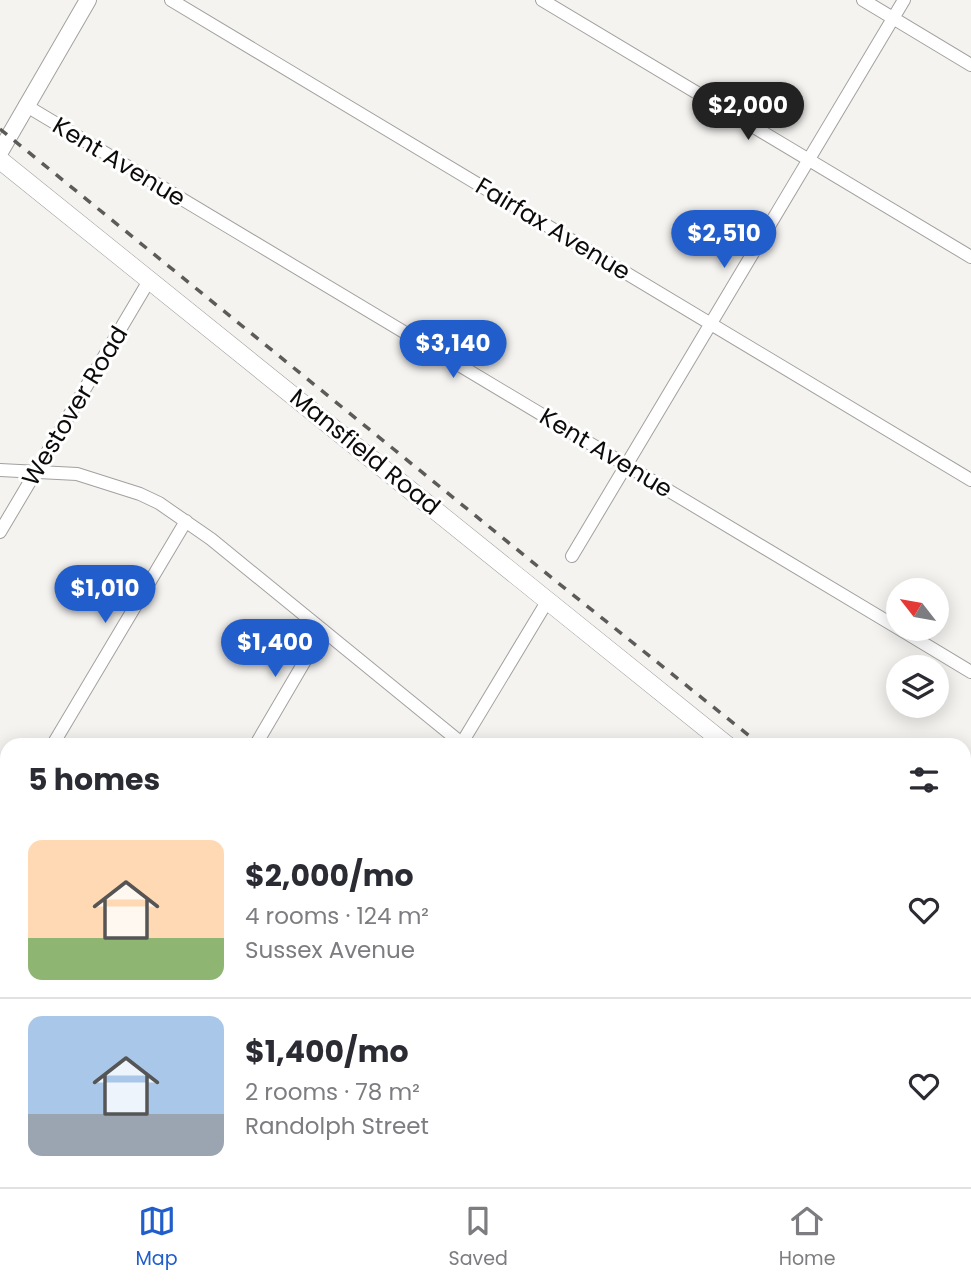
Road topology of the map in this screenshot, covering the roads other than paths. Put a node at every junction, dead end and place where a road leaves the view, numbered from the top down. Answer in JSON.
{"nodes":[{"id":1,"x":88,"y":0,"type":"edge"},
{"id":2,"x":171,"y":0,"type":"edge"},
{"id":3,"x":542,"y":0,"type":"edge"},
{"id":4,"x":863,"y":0,"type":"edge"},
{"id":5,"x":904,"y":0,"type":"edge"},
{"id":6,"x":893,"y":18,"type":"junction"},
{"id":7,"x":971,"y":65,"type":"edge"},
{"id":8,"x":25,"y":106,"type":"junction"},
{"id":9,"x":0,"y":152,"type":"edge"},
{"id":10,"x":0,"y":160,"type":"edge"},
{"id":11,"x":809,"y":160,"type":"junction"},
{"id":12,"x":971,"y":257,"type":"edge"},
{"id":13,"x":149,"y":279,"type":"junction"},
{"id":14,"x":711,"y":323,"type":"junction"},
{"id":15,"x":626,"y":465,"type":"junction"},
{"id":16,"x":0,"y":470,"type":"edge"},
{"id":17,"x":36,"y":471,"type":"junction"},
{"id":18,"x":971,"y":480,"type":"edge"},
{"id":19,"x":186,"y":521,"type":"junction"},
{"id":20,"x":0,"y":532,"type":"edge"},
{"id":21,"x":572,"y":556,"type":"dead end"},
{"id":22,"x":548,"y":600,"type":"junction"},
{"id":23,"x":886,"y":621,"type":"edge"},
{"id":24,"x":323,"y":630,"type":"junction"},
{"id":25,"x":920,"y":641,"type":"edge"},
{"id":26,"x":971,"y":672,"type":"edge"},
{"id":27,"x":57,"y":738,"type":"edge"},
{"id":28,"x":260,"y":738,"type":"edge"},
{"id":29,"x":454,"y":738,"type":"edge"},
{"id":30,"x":466,"y":738,"type":"edge"},
{"id":31,"x":718,"y":738,"type":"edge"}],
"edges":[{"from":1,"to":8,"type":"street"},
{"from":2,"to":14,"type":"street","name":"Fairfax Avenue"},
{"from":3,"to":11,"type":"street"},
{"from":4,"to":6,"type":"street"},
{"from":5,"to":6,"type":"street"},
{"from":6,"to":7,"type":"street"},
{"from":6,"to":11,"type":"street"},
{"from":8,"to":9,"type":"street"},
{"from":8,"to":15,"type":"street","name":"Kent Avenue"},
{"from":10,"to":13,"type":"main road","name":"Mansfield Road"},
{"from":11,"to":12,"type":"street"},
{"from":11,"to":14,"type":"street"},
{"from":13,"to":17,"type":"street","name":"Westover Road"},
{"from":13,"to":22,"type":"main road","name":"Mansfield Road"},
{"from":14,"to":15,"type":"street"},
{"from":14,"to":18,"type":"street","name":"Fairfax Avenue"},
{"from":15,"to":21,"type":"street"},
{"from":15,"to":23,"type":"street","name":"Kent Avenue"},
{"from":16,"to":17,"type":"street"},
{"from":17,"to":19,"type":"street"},
{"from":17,"to":20,"type":"street","name":"Westover Road"},
{"from":19,"to":24,"type":"street"},
{"from":19,"to":27,"type":"street"},
{"from":22,"to":30,"type":"street"},
{"from":22,"to":31,"type":"main road","name":"Mansfield Road"},
{"from":24,"to":28,"type":"street"},
{"from":24,"to":29,"type":"street"},
{"from":25,"to":26,"type":"street","name":"Kent Avenue"}]}
